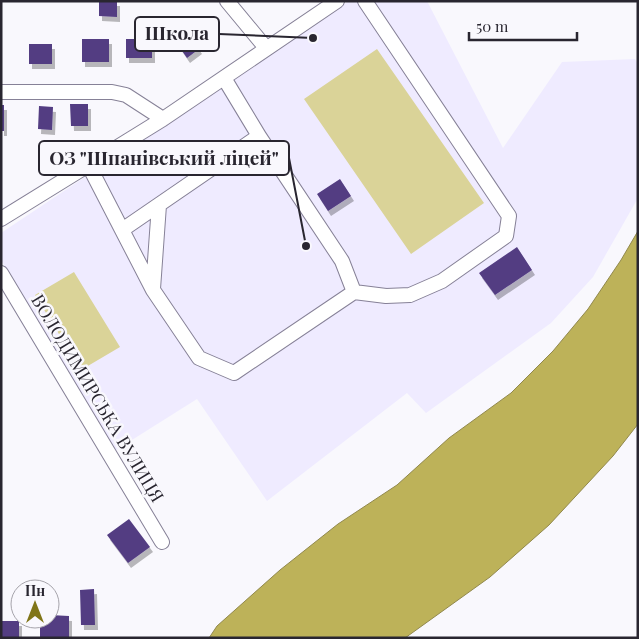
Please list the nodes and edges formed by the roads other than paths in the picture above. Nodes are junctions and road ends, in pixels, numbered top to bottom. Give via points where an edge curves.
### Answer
1 (226, 1) edge
2 (337, 1) edge
3 (365, 1) edge
4 (266, 48) junction
5 (224, 78) junction
6 (1, 92) edge
7 (163, 119) junction
8 (259, 136) junction
9 (89, 166) junction
10 (159, 205) junction
11 (1, 219) edge
12 (122, 230) junction
13 (1, 273) edge
14 (153, 290) junction
15 (354, 292) junction
16 (162, 542) dead end

1 - 4 street
2 - 4 street
3 - 15 street via 509,216 506,236 442,281 410,295
4 - 5 street
5 - 7 street
5 - 8 street
6 - 7 street via 112,92 126,95
7 - 9 street
8 - 10 street
8 - 15 street via 342,261
9 - 11 street
9 - 12 street
10 - 12 street
10 - 14 street
12 - 14 street
13 - 16 street, ВОЛОДИМИРСЬКА ВУЛИЦЯ
14 - 15 street via 199,358 234,373

